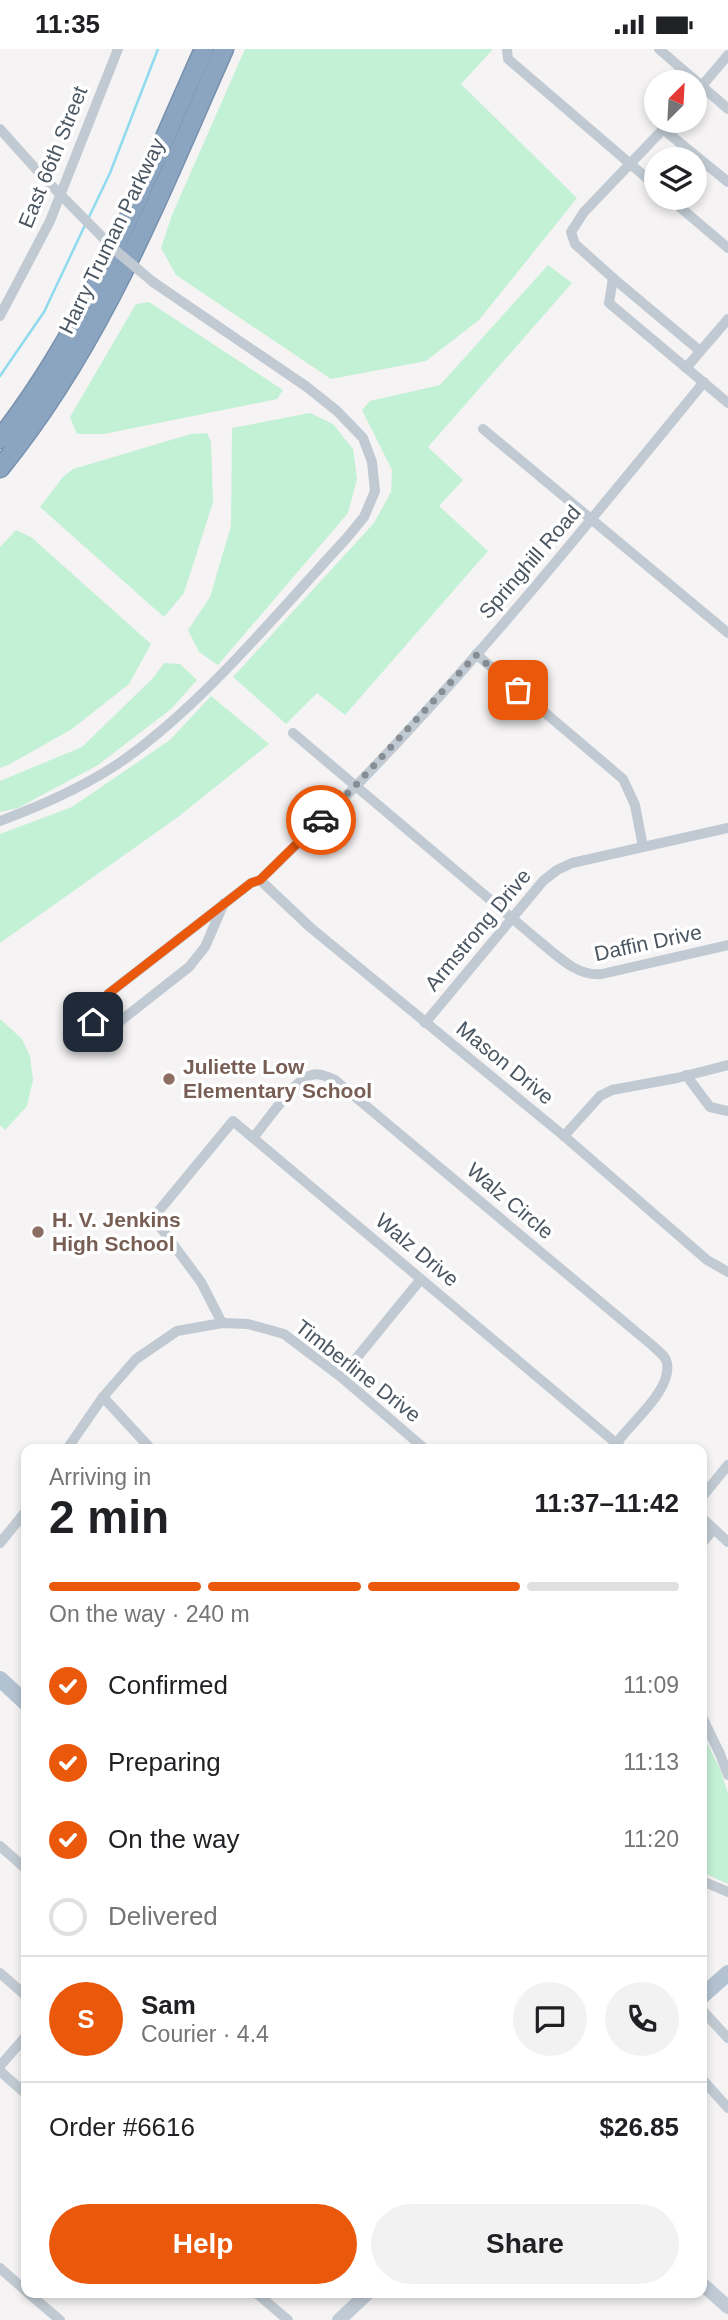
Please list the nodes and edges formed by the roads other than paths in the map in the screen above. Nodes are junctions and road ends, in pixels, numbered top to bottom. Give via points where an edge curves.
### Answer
1 (118, 49) edge
2 (204, 49) edge
3 (224, 49) edge
4 (659, 49) edge
5 (507, 54) edge
6 (728, 55) edge
7 (679, 70) edge
8 (707, 80) edge
9 (707, 96) edge
10 (728, 109) edge
11 (0, 129) edge
12 (660, 133) edge
13 (676, 133) edge
14 (631, 164) junction
15 (644, 175) edge
16 (728, 182) edge
17 (683, 210) edge
18 (728, 249) edge
19 (613, 278) junction
20 (0, 316) edge
21 (728, 319) edge
22 (700, 351) junction
23 (686, 367) junction
24 (704, 382) junction
25 (728, 403) edge
26 (483, 429) dead end
27 (0, 439) edge
28 (0, 468) edge
29 (591, 521) junction
30 (728, 633) edge
31 (476, 655) junction
32 (293, 733) dead end
33 (355, 786) junction
34 (0, 821) edge
35 (728, 828) edge
36 (643, 847) junction
37 (260, 880) junction
38 (224, 903) junction
39 (512, 918) junction
40 (728, 945) edge
41 (425, 1023) junction
42 (728, 1065) edge
43 (685, 1075) junction
44 (728, 1111) edge
45 (564, 1136) junction
46 (253, 1138) junction
47 (728, 1272) edge
48 (421, 1279) junction
49 (222, 1323) junction
50 (341, 1377) junction
51 (103, 1397) junction
52 (70, 1444) edge
53 (146, 1444) edge
54 (419, 1444) edge
55 (618, 1444) edge
56 (621, 1444) edge
57 (728, 1465) edge
58 (707, 1491) edge
59 (21, 1517) edge
60 (707, 1523) edge
61 (713, 1530) junction
62 (707, 1537) edge
63 (728, 1542) edge
64 (0, 1543) edge
65 (3, 1688) edge
66 (21, 1699) edge
67 (707, 1728) edge
68 (724, 1752) edge
69 (728, 1775) edge
70 (0, 1846) edge
71 (21, 1865) edge
72 (707, 1883) edge
73 (728, 1892) edge
74 (0, 1973) edge
75 (728, 1973) edge
76 (21, 1992) edge
77 (707, 1992) edge
78 (707, 2015) edge
79 (728, 2038) edge
80 (21, 2042) edge
81 (0, 2069) edge
82 (707, 2085) edge
83 (21, 2089) edge
84 (728, 2108) edge
85 (0, 2268) edge
86 (21, 2287) edge
87 (707, 2288) edge
88 (34, 2298) edge
89 (262, 2298) edge
90 (363, 2298) edge
91 (728, 2307) edge
92 (60, 2320) edge
93 (288, 2320) edge
94 (340, 2320) edge

1 - 20 street, East 66th Street via 50,221
2 - 27 highway, Harry Truman Parkway via 90,300
3 - 28 highway, Harry Truman Parkway via 106,309 50,402
4 - 7 street
5 - 14 street
6 - 8 street
9 - 10 street
11 - 34 street, bridge via 115,250 153,282 337,411 363,438 375,491 364,517 345,540 191,705 90,781
12 - 14 street
13 - 16 street
14 - 15 street
14 - 19 street via 571,232 575,244
17 - 18 street
19 - 22 street
19 - 23 street via 609,303
21 - 22 street
22 - 23 street
23 - 24 street
24 - 25 street
24 - 29 street, Springhill Road
26 - 29 street
29 - 30 street
29 - 31 street, Springhill Road
31 - 33 street, Springhill Road
31 - 36 street via 623,779 635,805
32 - 33 street, Daffin Drive
33 - 37 street, Springhill Road
33 - 39 street, Daffin Drive
35 - 36 street, Armstrong Drive
36 - 39 street, Armstrong Drive via 556,870
37 - 38 street, Springhill Road
37 - 41 street, Mason Drive
38 - 38 street, Springhill Road via 108,994 93,1022 120,1022 189,967 205,947
39 - 40 street, Daffin Drive via 590,976
39 - 41 street, Armstrong Drive
41 - 45 street, Mason Drive
42 - 43 street
43 - 44 street via 710,1107
43 - 45 street via 600,1096
45 - 47 street, Mason Drive via 707,1260
46 - 48 street, Walz Drive
46 - 49 street, Walz Drive via 233,1121 155,1220 201,1282
46 - 56 street, Walz Circle via 299,1082 323,1074 335,1080 663,1355 667,1363 662,1387
48 - 50 street
48 - 55 street, Walz Drive
49 - 50 street, Timberline Drive via 248,1324 284,1334
49 - 51 street, Timberline Drive via 177,1331 136,1359
50 - 54 street, Timberline Drive
51 - 52 street, Timberline Drive
51 - 53 street
57 - 58 street
59 - 64 street
60 - 61 street
61 - 62 street
61 - 63 street
65 - 66 main road
67 - 68 street
68 - 69 street
70 - 71 street
72 - 73 street
74 - 76 street
75 - 77 main road
78 - 79 street
80 - 81 street
81 - 83 street
82 - 84 street
85 - 86 street
87 - 91 main road
88 - 92 street
89 - 93 street
90 - 94 main road

